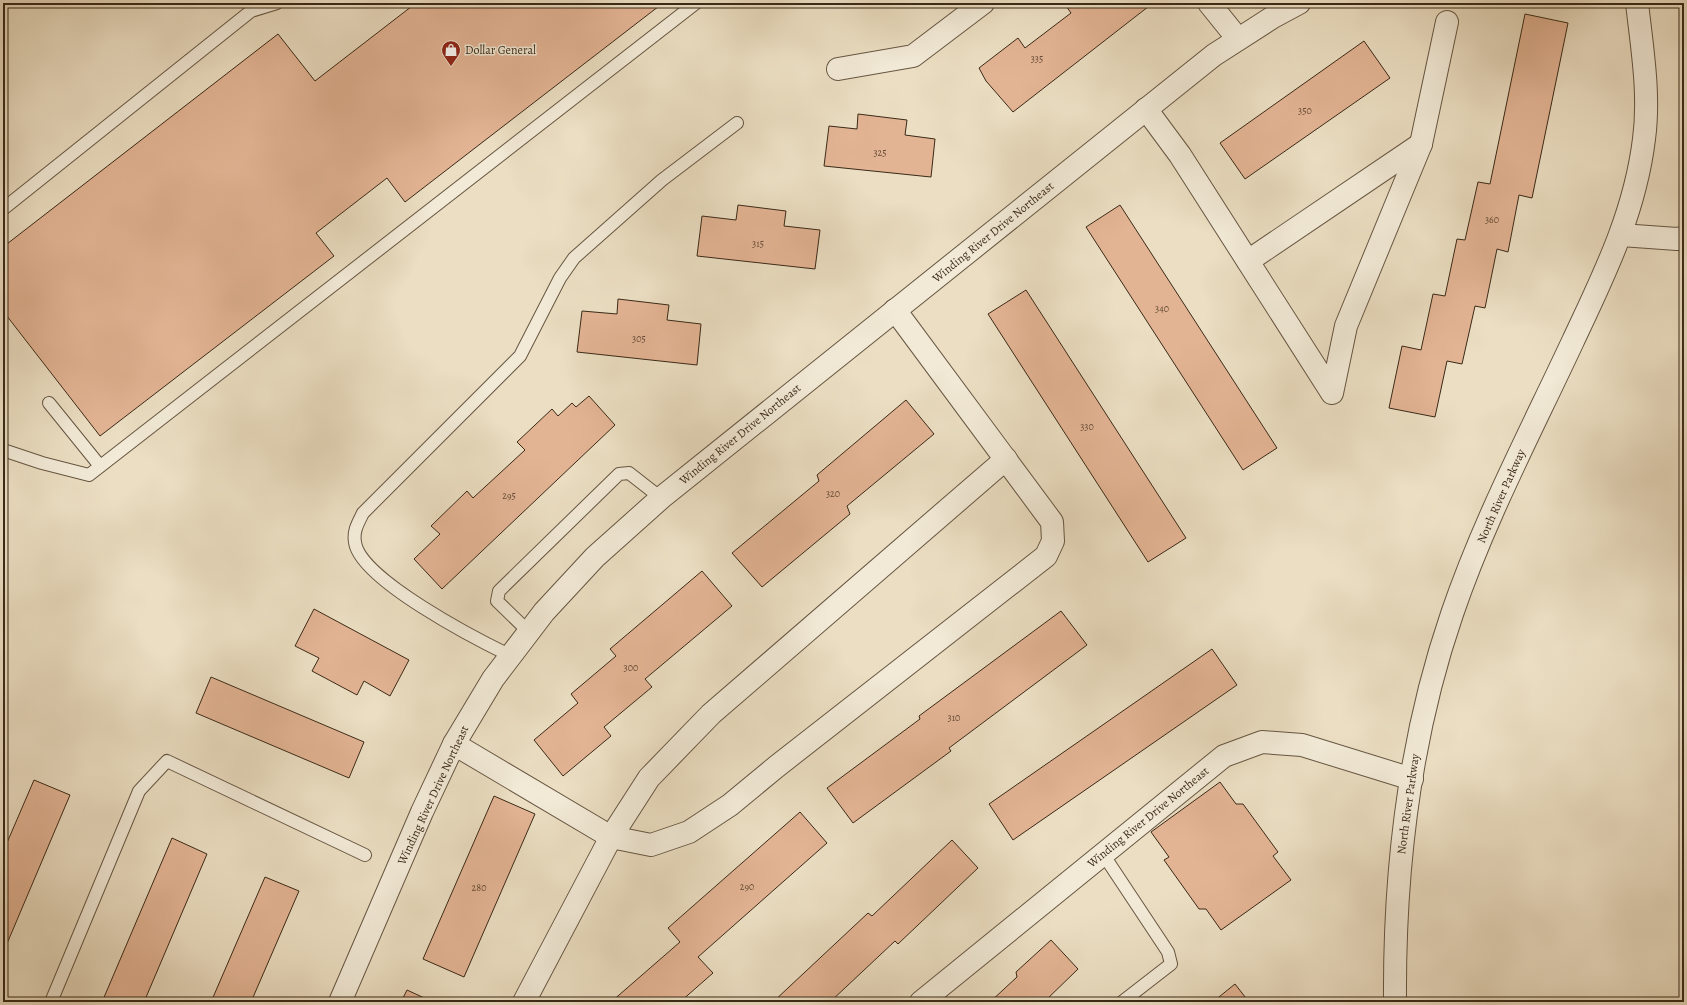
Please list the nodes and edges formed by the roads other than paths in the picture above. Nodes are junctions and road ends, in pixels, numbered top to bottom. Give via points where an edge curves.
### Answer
1 (277, 3) edge
2 (696, 3) edge
3 (983, 3) edge
4 (1209, 3) edge
5 (1300, 3) edge
6 (1637, 3) edge
7 (1447, 22) dead end
8 (1238, 40) junction
9 (838, 69) dead end
10 (1146, 109) junction
11 (737, 123) dead end
12 (1421, 144) junction
13 (3, 209) edge
14 (1620, 235) junction
15 (1684, 238) edge
16 (1248, 261) junction
17 (895, 310) junction
18 (49, 404) dead end
19 (3, 450) edge
20 (1006, 459) junction
21 (100, 466) junction
22 (660, 498) junction
23 (529, 632) junction
24 (511, 656) junction
25 (454, 744) junction
26 (1412, 779) junction
27 (611, 837) junction
28 (1104, 854) junction
29 (365, 855) dead end
30 (51, 1002) edge
31 (340, 1002) edge
32 (524, 1002) edge
33 (921, 1002) edge
34 (1122, 1002) edge
35 (1395, 1002) edge

1 - 13 lane via 251,10
2 - 21 lane
3 - 9 street via 913,56
4 - 8 street
5 - 8 street, Winding River Drive Northeast
6 - 14 street, North River Parkway via 1646,84 1644,137 1636,190
7 - 12 street
8 - 10 street, Winding River Drive Northeast via 1214,55
10 - 16 street via 1180,154
10 - 17 street, Winding River Drive Northeast
11 - 24 lane via 662,180 574,258 560,278 520,356 363,513 355,528 355,543 363,558 378,576 457,629
12 - 16 street
12 - 16 street via 1346,326 1332,394
14 - 15 street
14 - 26 street, North River Parkway via 1614,254 1488,522 1452,615 1421,724
17 - 20 street
17 - 22 street, Winding River Drive Northeast
18 - 21 lane
19 - 21 lane via 89,475
20 - 27 street via 711,714 649,778
20 - 27 street via 1052,522 1053,541 1046,556 730,804 689,832 651,845
22 - 23 street, Winding River Drive Northeast via 595,557
22 - 23 lane via 629,473 619,474 499,591 497,601
23 - 24 street, Winding River Drive Northeast
24 - 25 street, Winding River Drive Northeast via 493,679
25 - 27 street
25 - 31 street, Winding River Drive Northeast
26 - 28 street, Winding River Drive Northeast via 1302,745 1262,742 1224,756
26 - 35 street, North River Parkway via 1402,836 1394,959
27 - 32 street
28 - 33 street, Winding River Drive Northeast
28 - 34 lane via 1168,952 1171,964
29 - 30 lane via 167,762 139,791

